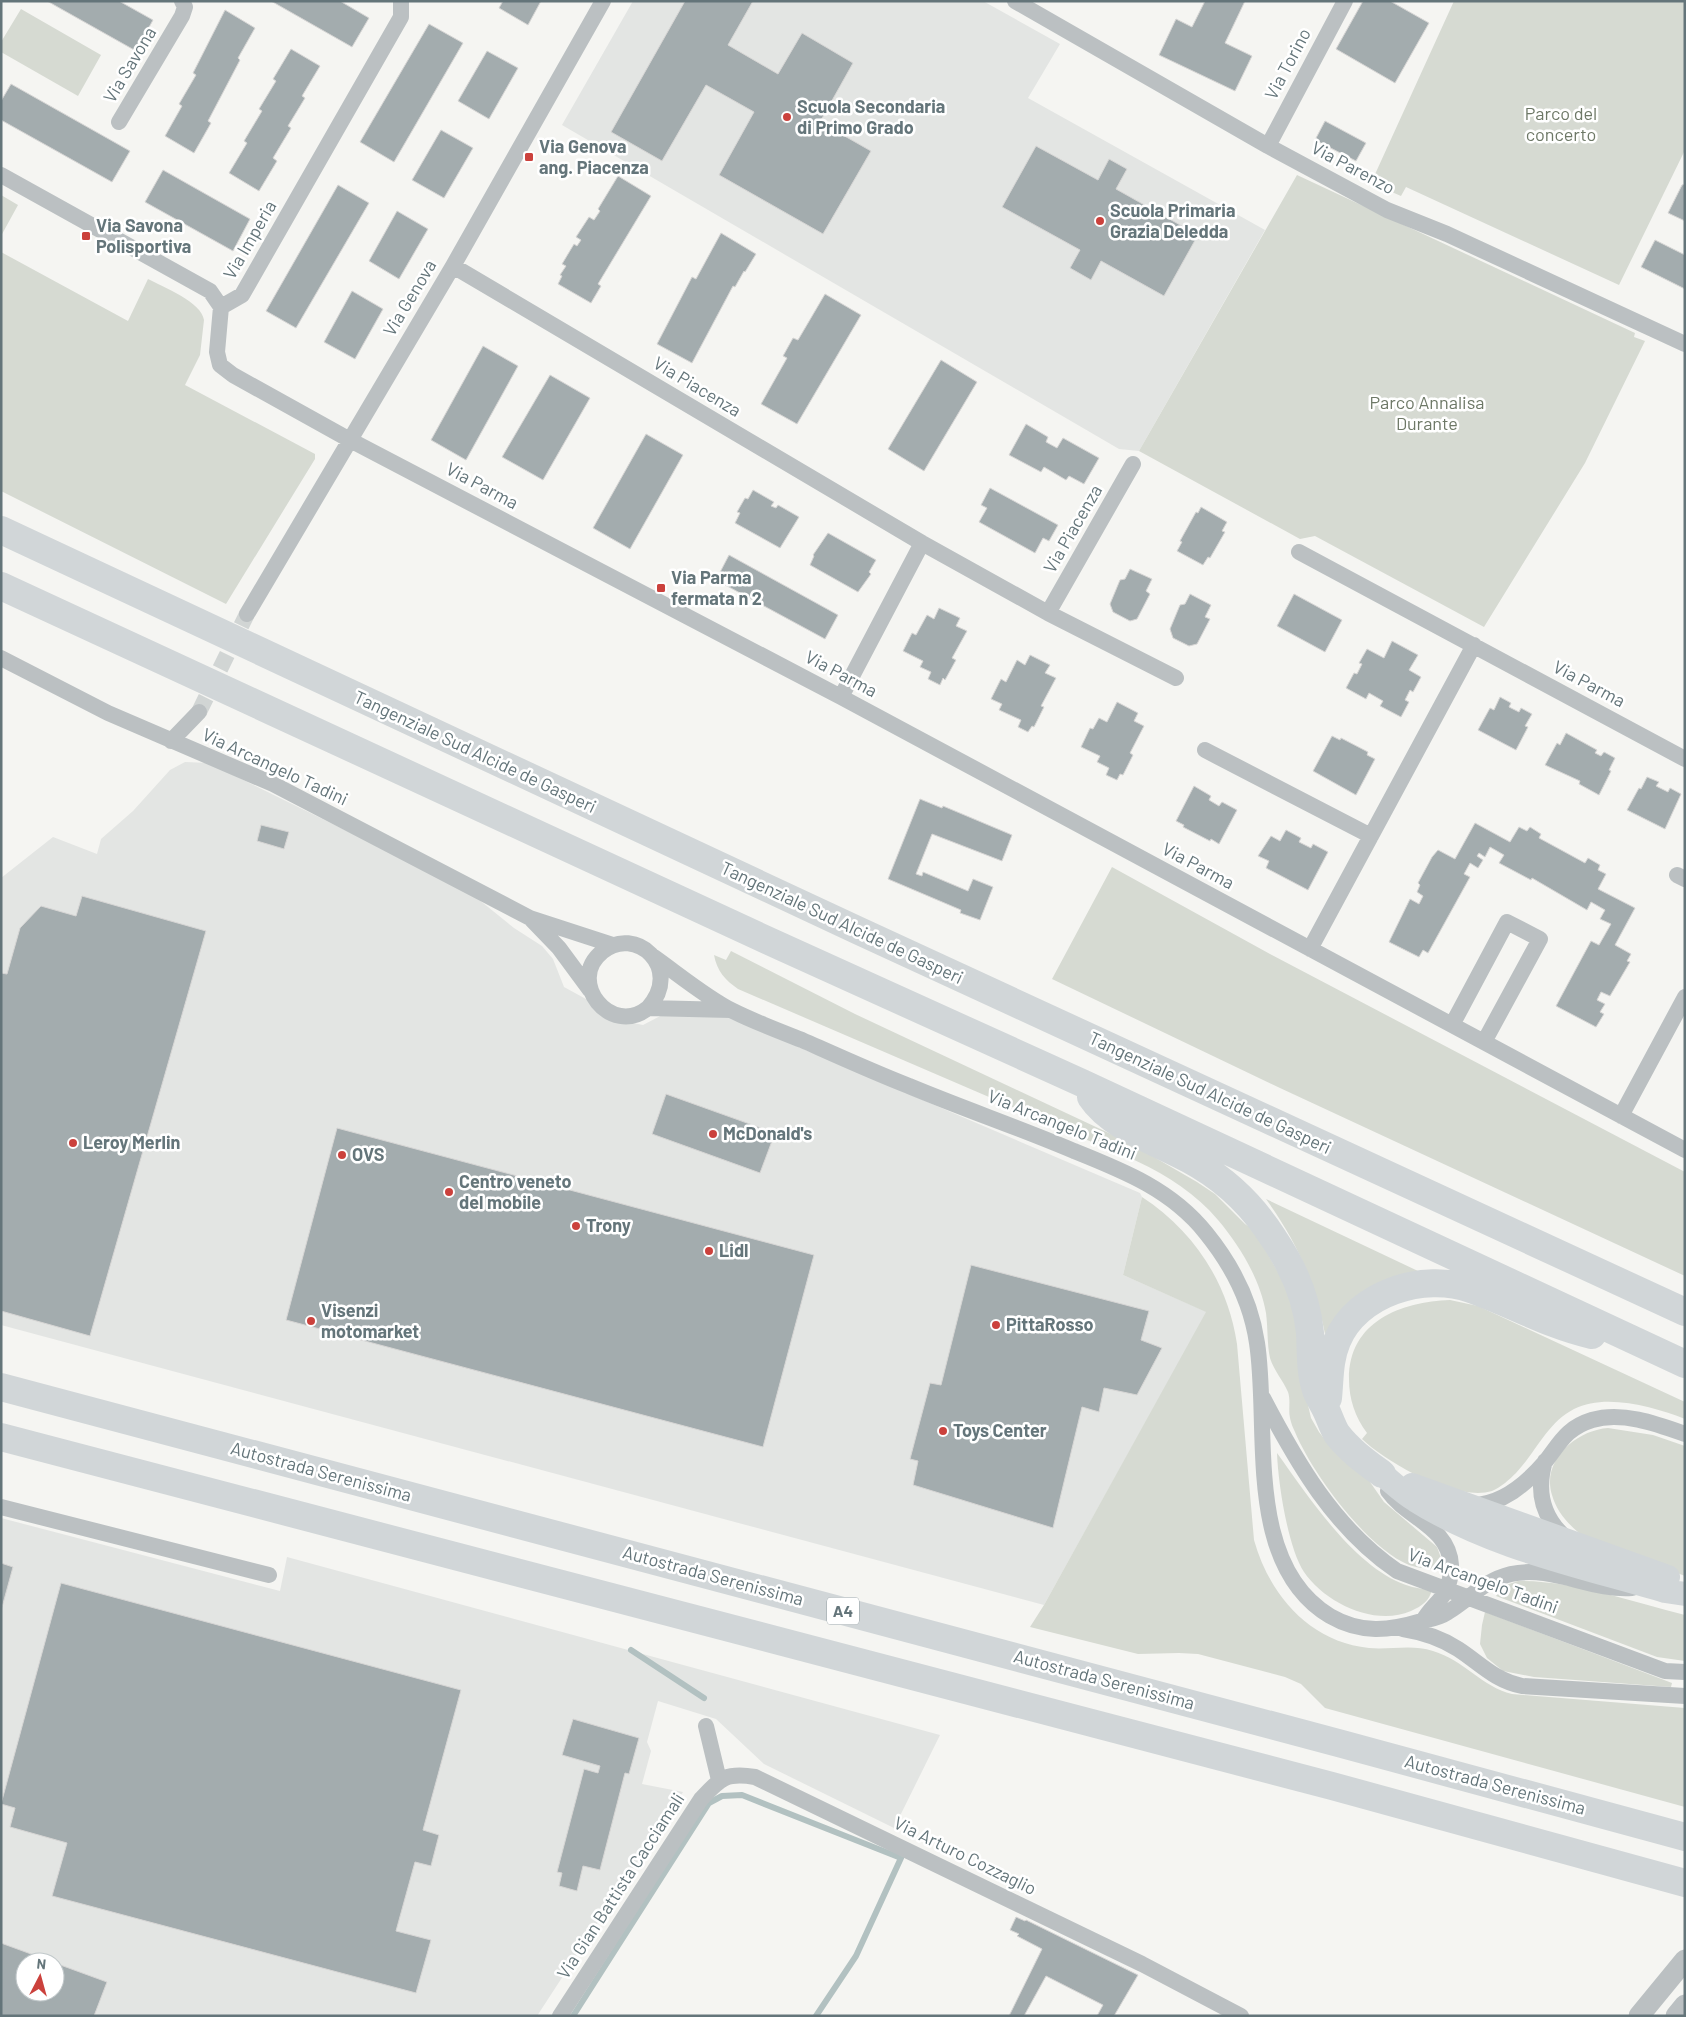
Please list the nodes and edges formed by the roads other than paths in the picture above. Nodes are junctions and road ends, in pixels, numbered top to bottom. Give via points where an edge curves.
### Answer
1 (182, 1) edge
2 (402, 1) edge
3 (604, 1) edge
4 (1015, 1) edge
5 (1345, 1) edge
6 (119, 122) dead end
7 (1268, 146) junction
8 (1, 175) edge
9 (453, 266) junction
10 (221, 307) junction
11 (1685, 344) edge
12 (350, 440) junction
13 (1133, 464) dead end
14 (1, 530) edge
15 (922, 543) junction
16 (1299, 552) dead end
17 (1, 586) edge
18 (1048, 613) junction
19 (247, 614) tunnel mouth
20 (1474, 646) junction
21 (1, 658) edge
22 (1176, 678) dead end
23 (841, 697) junction
24 (199, 712) tunnel mouth
25 (171, 741) junction
26 (1205, 750) dead end
27 (1685, 758) edge
28 (1371, 836) junction
29 (530, 918) junction
30 (614, 945) junction
31 (1310, 949) junction
32 (654, 957) junction
33 (590, 990) junction
34 (1685, 997) edge
35 (648, 1008) junction
36 (730, 1010) junction
37 (1452, 1025) junction
38 (1484, 1042) junction
39 (1082, 1083) junction
40 (1621, 1116) junction
41 (1685, 1150) edge
42 (1685, 1312) edge
43 (1645, 1346) junction
44 (1685, 1364) edge
45 (1, 1387) edge
46 (1260, 1393) junction
47 (1326, 1409) junction
48 (1685, 1434) edge
49 (1, 1437) edge
50 (1545, 1461) junction
51 (1382, 1474) junction
52 (1467, 1504) junction
53 (1, 1507) edge
54 (1568, 1540) junction
55 (268, 1575) dead end
56 (1685, 1586) edge
57 (1650, 1587) junction
58 (1685, 1594) edge
59 (1423, 1621) junction
60 (1400, 1628) junction
61 (1685, 1672) edge
62 (1685, 1696) edge
63 (706, 1726) dead end
64 (719, 1780) junction
65 (1685, 1837) edge
66 (1685, 1883) edge
67 (1685, 1960) edge
68 (1685, 2005) edge
69 (560, 2016) edge
70 (1241, 2016) edge
71 (1638, 2016) edge
72 (1676, 2016) edge

1 - 6 street, Via Savona via 185,7 182,16
2 - 10 street, Via Imperia via 401,17 242,295
3 - 9 street, Via Genova
4 - 7 street, Via Parenzo
5 - 7 street, Via Torino
7 - 11 street, Via Parenzo via 1388,210
8 - 10 street via 210,291
9 - 12 street, Via Genova
9 - 15 street, Via Piacenza
10 - 12 street via 217,352 220,365
12 - 19 street, Via Genova
12 - 23 street, Via Parma
13 - 18 street, Via Piacenza
14 - 42 highway, Tangenziale Sud Alcide de Gasperi
15 - 18 street, Via Piacenza
15 - 23 street
16 - 20 street, Via Parma
17 - 39 highway
18 - 22 street, Via Piacenza
20 - 27 street, Via Parma
20 - 28 street
21 - 25 street, Via Arcangelo Tadini
23 - 31 street, Via Parma
24 - 25 street
25 - 29 street, Via Arcangelo Tadini via 273,784
26 - 28 street
28 - 31 street
29 - 30 street, Via Arcangelo Tadini
29 - 33 street, Via Arcangelo Tadini via 559,948
30 - 32 street, Via Arcangelo Tadini via 629,943
30 - 33 street via 594,960 589,976
31 - 37 street, Via Parma
32 - 35 street via 660,968 662,984 657,999
32 - 36 street, Via Arcangelo Tadini
33 - 35 street, Via Arcangelo Tadini via 608,1012 632,1016
34 - 40 street
35 - 36 street, Via Arcangelo Tadini
36 - 46 street, Via Arcangelo Tadini via 910,1087 1134,1175 1164,1194 1204,1229 1234,1273 1255,1332
37 - 38 street, Via Parma
37 - 38 street via 1507,922 1540,939
38 - 40 street, Via Parma
39 - 43 highway
39 - 47 highway via 1097,1106 1109,1115 1220,1180 1268,1230 1292,1269 1300,1289 1310,1332 1315,1388
40 - 41 street, Via Parma
43 - 44 highway
43 - 47 highway via 1554,1325 1470,1289 1443,1284 1416,1285 1376,1299 1345,1326 1332,1352
45 - 65 highway, Autostrada Serenissima / A4
46 - 60 street, Via Arcangelo Tadini via 1269,1508 1278,1550 1290,1574 1311,1602 1331,1616 1365,1628
46 - 61 street, Via Arcangelo Tadini via 1306,1474 1335,1514 1362,1544 1397,1571 1665,1671
47 - 51 highway via 1344,1443
48 - 50 street via 1642,1420 1609,1417 1592,1420 1577,1426 1564,1437
49 - 66 highway via 1322,1783
50 - 52 street via 1504,1498 1480,1505
50 - 54 street via 1541,1498 1550,1522
51 - 52 main road
51 - 57 main road via 1414,1500 1480,1533 1542,1556
51 - 59 street via 1394,1500 1436,1532 1451,1560 1446,1591
52 - 54 main road
53 - 55 street
54 - 56 main road via 1669,1577
57 - 58 main road
57 - 59 street, Via Arcangelo Tadini via 1606,1588 1553,1575 1523,1572 1481,1586 1441,1616
59 - 60 street, Via Arcangelo Tadini
60 - 62 street, Via Arcangelo Tadini via 1443,1641 1487,1672 1510,1683
63 - 64 street
64 - 69 street, Via Gian Battista Cacciamali via 700,1799
64 - 70 street, Via Arturo Cozzaglio via 736,1774 755,1776 1142,1964
67 - 71 street
68 - 72 street

